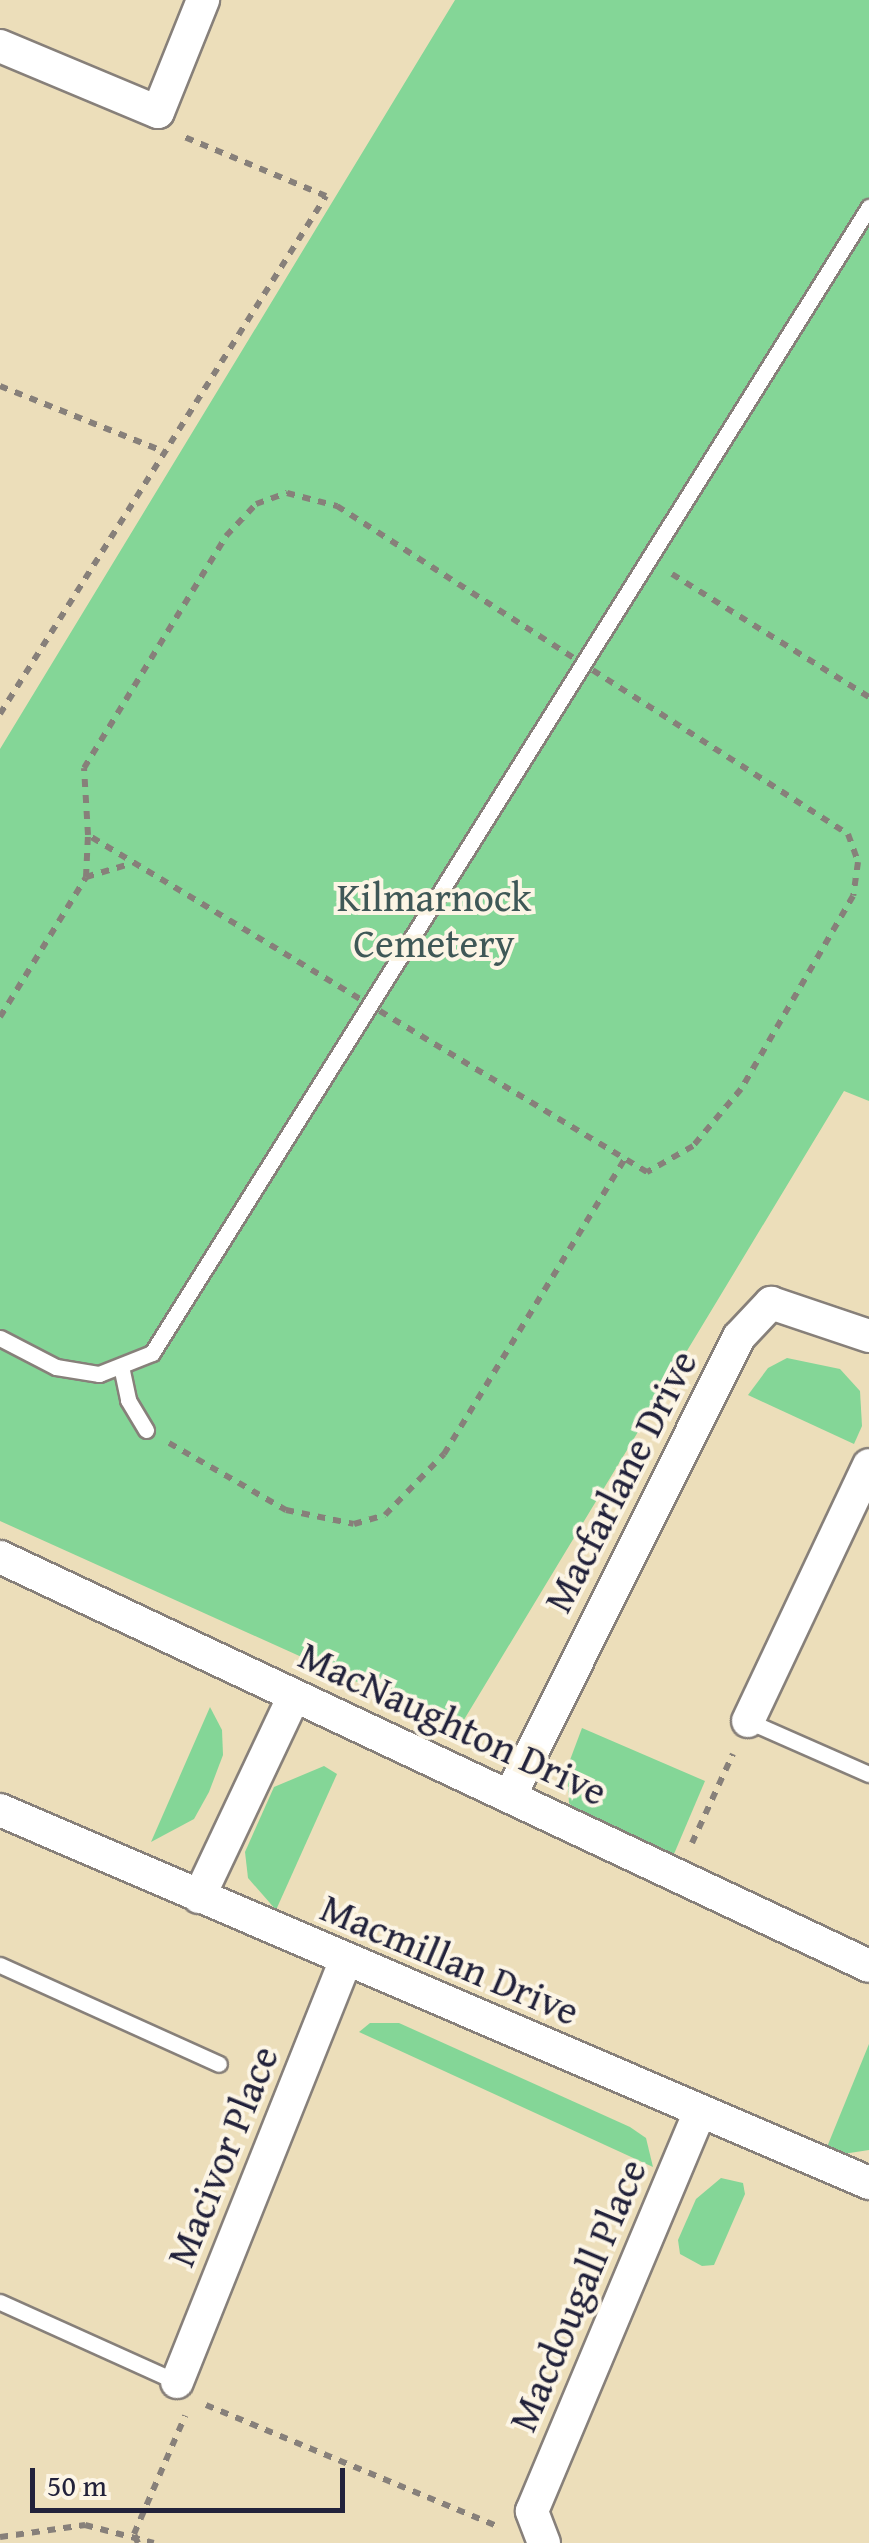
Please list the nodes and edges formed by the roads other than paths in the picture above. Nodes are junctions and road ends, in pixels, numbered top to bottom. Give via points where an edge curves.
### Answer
1 (203, 0) edge
2 (0, 46) edge
3 (869, 207) edge
4 (869, 1336) edge
5 (0, 1338) edge
6 (122, 1366) junction
7 (146, 1430) road end
8 (869, 1465) edge
9 (0, 1557) edge
10 (294, 1696) junction
11 (748, 1722) joint
12 (869, 1774) edge
13 (510, 1796) junction
14 (2, 1817) edge
15 (199, 1897) junction
16 (345, 1961) junction
17 (0, 1965) edge
18 (869, 1966) edge
19 (219, 2064) dead end
20 (700, 2111) junction
21 (869, 2182) edge
22 (0, 2302) edge
23 (178, 2382) joint
24 (538, 2531) edge

1 - 2 street via 158,112
3 - 6 lane via 200,1284 152,1353
4 - 13 street, Macfarlane Drive via 771,1304 739,1337
5 - 6 lane via 56,1367 99,1374
6 - 7 lane via 128,1400
8 - 11 street
9 - 10 street, MacNaughton Drive
10 - 13 street, MacNaughton Drive
10 - 15 street
11 - 12 lane
13 - 18 street, MacNaughton Drive
14 - 15 street, Macmillan Drive
15 - 16 street, Macmillan Drive
16 - 20 street, Macmillan Drive
16 - 23 street, Macivor Place
17 - 19 lane
20 - 21 street, Macmillan Drive
20 - 24 street, Macdougall Place
22 - 23 lane

